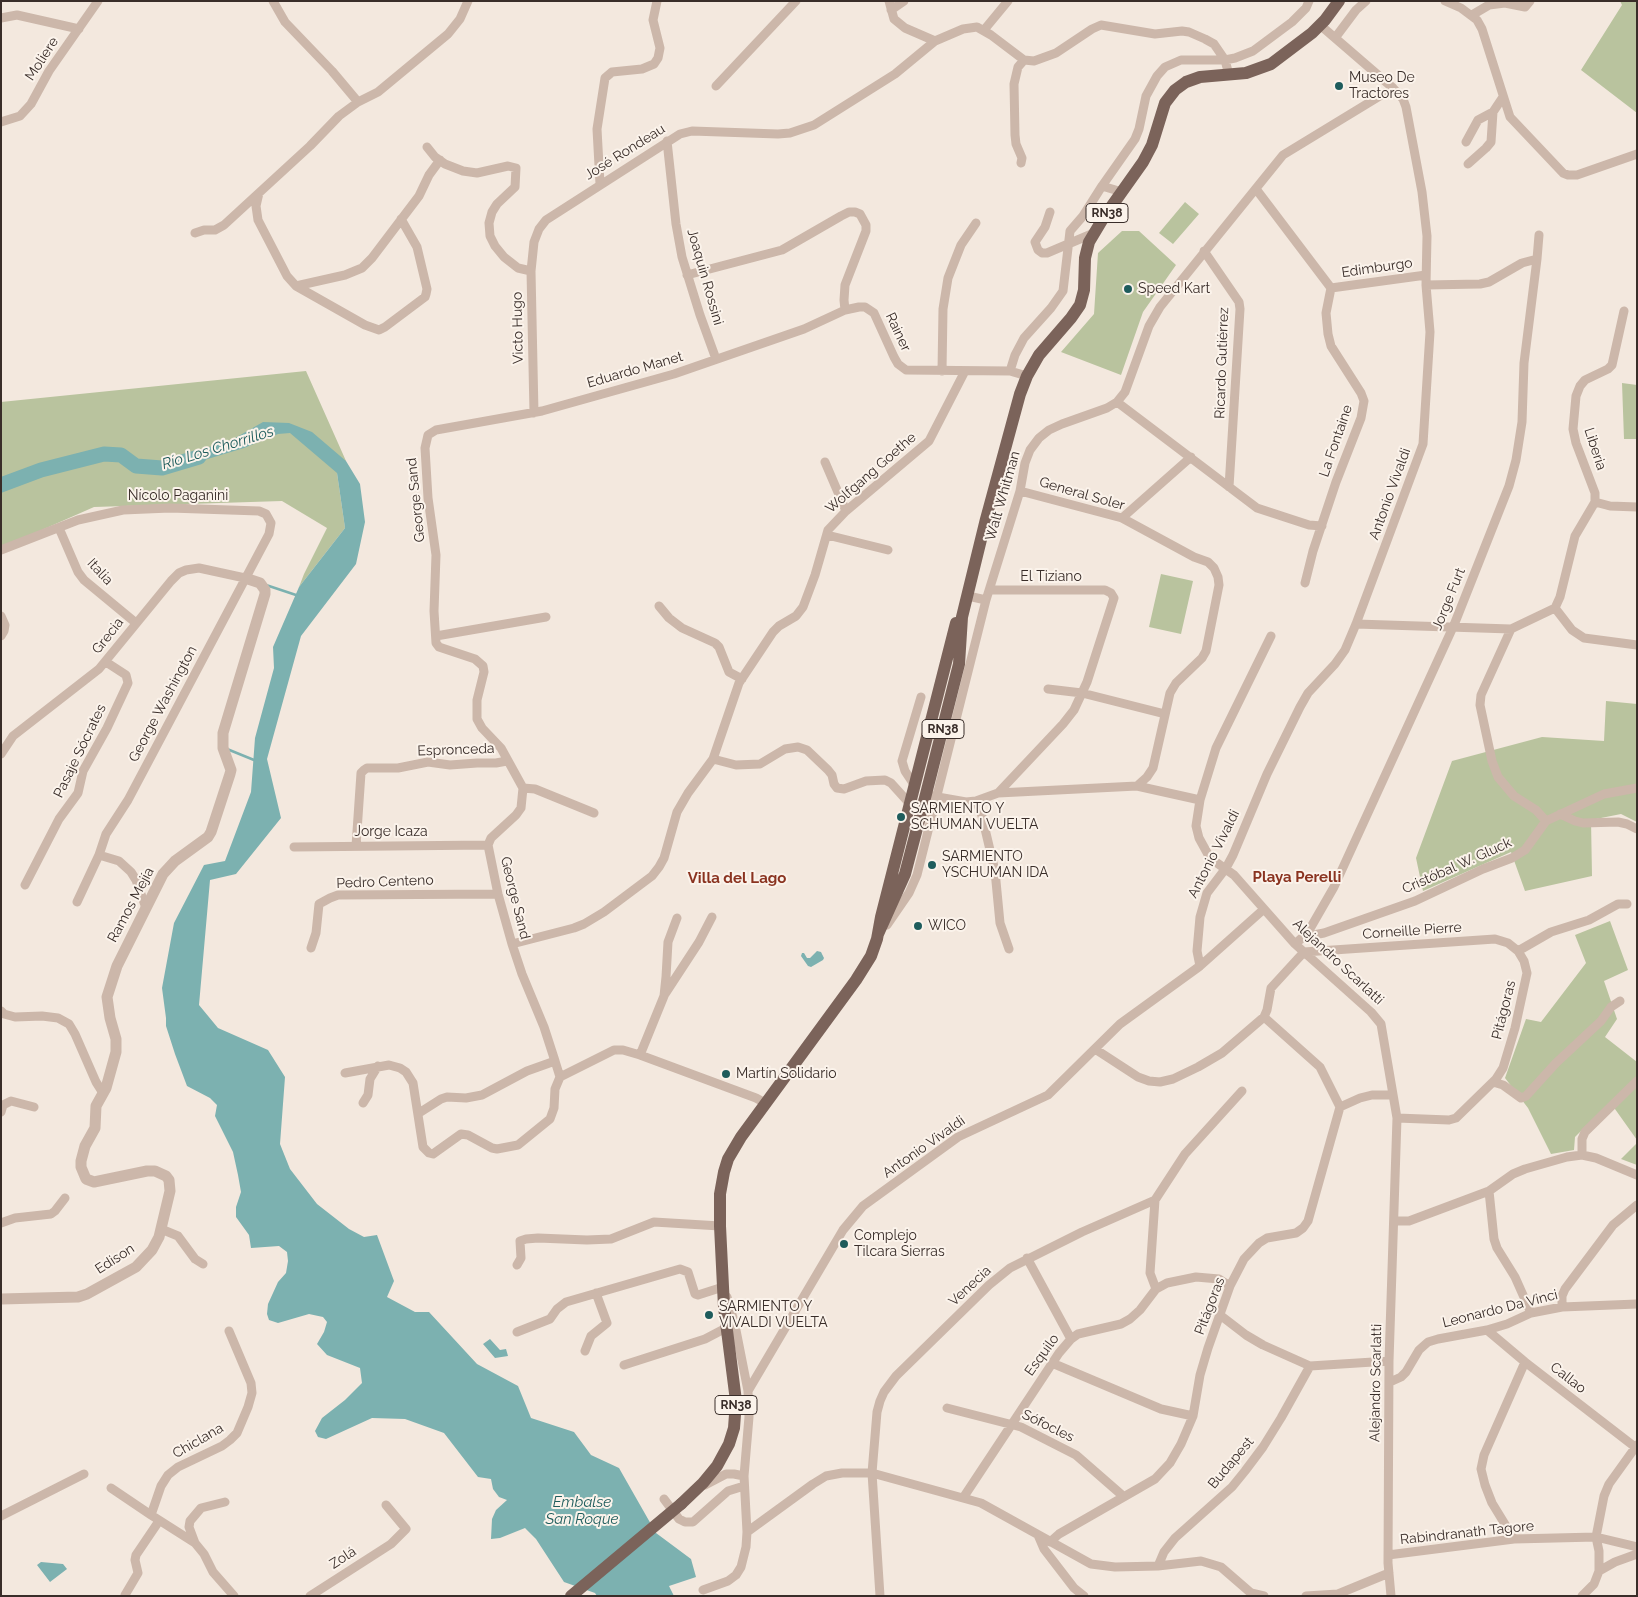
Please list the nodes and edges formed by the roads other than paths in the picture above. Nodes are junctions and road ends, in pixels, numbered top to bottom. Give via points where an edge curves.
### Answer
1 (98, 1) edge
2 (272, 1) edge
3 (468, 1) edge
4 (796, 1) edge
5 (904, 1) edge
6 (1008, 1) edge
7 (1309, 1) edge
8 (1339, 1) edge
9 (1366, 1) edge
10 (1445, 1) edge
11 (1530, 1) edge
12 (656, 4) edge
13 (890, 6) edge
14 (1472, 15) junction
15 (1, 18) edge
16 (1320, 25) junction
17 (79, 29) junction
18 (984, 30) junction
19 (1335, 38) junction
20 (935, 41) junction
21 (1024, 60) junction
22 (1225, 60) junction
23 (1229, 75) junction
24 (716, 86) dead end
25 (1393, 88) junction
26 (1503, 97) junction
27 (358, 102) junction
28 (1493, 112) junction
29 (1, 122) edge
30 (667, 141) junction
31 (1466, 142) dead end
32 (427, 147) dead end
33 (1637, 154) edge
34 (440, 160) junction
35 (1021, 163) dead end
36 (1468, 164) dead end
37 (600, 184) junction
38 (1102, 186) junction
39 (1256, 189) junction
40 (1122, 192) junction
41 (259, 193) junction
42 (1050, 212) dead end
43 (402, 219) junction
44 (976, 223) dead end
45 (195, 233) dead end
46 (1094, 233) junction
47 (1539, 235) dead end
48 (534, 242) joint
49 (1068, 243) junction
50 (1204, 251) junction
51 (1537, 259) junction
52 (531, 271) junction
53 (687, 275) junction
54 (1426, 275) junction
55 (296, 286) junction
56 (1426, 286) junction
57 (1332, 288) junction
58 (846, 310) junction
59 (1624, 311) dead end
60 (716, 359) junction
61 (942, 370) junction
62 (965, 371) junction
63 (1010, 371) junction
64 (1027, 376) junction
65 (1117, 402) junction
66 (534, 413) junction
67 (428, 435) joint
68 (1191, 456) junction
69 (825, 462) dead end
70 (1229, 487) junction
71 (1020, 491) junction
72 (1595, 502) junction
73 (1637, 507) edge
74 (846, 511) junction
75 (270, 518) joint
76 (1122, 518) junction
77 (986, 519) junction
78 (1322, 526) junction
79 (59, 528) junction
80 (827, 535) junction
81 (1, 550) edge
82 (888, 550) dead end
83 (246, 578) junction
84 (1305, 583) dead end
85 (990, 590) junction
86 (968, 596) junction
87 (986, 600) junction
88 (659, 606) dead end
89 (1555, 608) junction
90 (1, 616) edge
91 (546, 617) dead end
92 (136, 623) junction
93 (1356, 624) junction
94 (1453, 628) junction
95 (1511, 629) junction
96 (1, 636) edge
97 (436, 636) junction
98 (1271, 636) dead end
99 (1637, 645) edge
100 (106, 662) junction
101 (742, 679) junction
102 (939, 687) junction
103 (1048, 689) dead end
104 (1082, 693) junction
105 (920, 697) dead end
106 (1165, 714) junction
107 (1, 754) edge
108 (713, 759) junction
109 (507, 761) junction
110 (915, 786) junction
111 (1137, 786) junction
112 (523, 788) junction
113 (1637, 788) edge
114 (998, 792) junction
115 (932, 796) junction
116 (1200, 800) junction
117 (976, 801) junction
118 (910, 804) junction
119 (594, 813) dead end
120 (1560, 814) junction
121 (1546, 822) junction
122 (1637, 829) edge
123 (488, 845) junction
124 (356, 846) junction
125 (294, 847) dead end
126 (99, 855) junction
127 (1226, 868) junction
128 (25, 885) dead end
129 (498, 894) junction
130 (76, 902) dead end
131 (1627, 904) dead end
132 (146, 908) junction
133 (1264, 909) junction
134 (712, 917) dead end
135 (677, 918) dead end
136 (878, 936) junction
137 (1303, 937) junction
138 (512, 944) junction
139 (1295, 944) junction
140 (311, 948) dead end
141 (1009, 949) dead end
142 (1304, 952) junction
143 (1518, 952) junction
144 (1200, 966) junction
145 (664, 996) junction
146 (1620, 1001) dead end
147 (1, 1011) edge
148 (1264, 1017) junction
149 (1095, 1049) junction
150 (640, 1055) junction
151 (555, 1061) junction
152 (378, 1066) junction
153 (345, 1073) dead end
154 (560, 1077) junction
155 (1637, 1081) edge
156 (1493, 1082) junction
157 (1242, 1091) dead end
158 (104, 1093) junction
159 (1393, 1095) junction
160 (363, 1103) dead end
161 (765, 1103) junction
162 (34, 1107) dead end
163 (1340, 1108) junction
164 (1, 1112) edge
165 (419, 1113) junction
166 (1396, 1118) junction
167 (1582, 1155) junction
168 (1637, 1175) edge
169 (94, 1182) joint
170 (1489, 1191) junction
171 (64, 1198) dead end
172 (1155, 1200) junction
173 (1637, 1205) edge
174 (1394, 1221) junction
175 (1, 1223) edge
176 (720, 1226) junction
177 (162, 1229) junction
178 (1027, 1258) junction
179 (203, 1264) dead end
180 (518, 1265) dead end
181 (723, 1284) junction
182 (1230, 1286) junction
183 (1156, 1289) junction
184 (596, 1293) junction
185 (1, 1299) edge
186 (1637, 1304) edge
187 (1562, 1307) junction
188 (1531, 1313) junction
189 (1220, 1315) junction
190 (726, 1328) junction
191 (1487, 1330) junction
192 (228, 1331) dead end
193 (517, 1332) dead end
194 (1071, 1339) junction
195 (585, 1351) dead end
196 (1389, 1361) junction
197 (1525, 1362) junction
198 (1052, 1363) junction
199 (624, 1365) dead end
200 (1310, 1366) junction
201 (1390, 1382) junction
202 (748, 1391) junction
203 (948, 1408) dead end
204 (1193, 1416) junction
205 (1012, 1424) junction
206 (1636, 1446) edge
207 (872, 1473) junction
208 (84, 1474) dead end
209 (744, 1481) junction
210 (111, 1488) dead end
211 (696, 1490) junction
212 (1123, 1496) junction
213 (963, 1498) junction
214 (664, 1499) dead end
215 (225, 1502) dead end
216 (386, 1505) dead end
217 (1, 1516) edge
218 (150, 1516) junction
219 (159, 1521) junction
220 (748, 1532) junction
221 (1037, 1535) junction
222 (1596, 1537) junction
223 (1514, 1539) junction
224 (1050, 1542) junction
225 (195, 1543) junction
226 (1637, 1547) edge
227 (1637, 1554) edge
228 (1388, 1555) junction
229 (1158, 1566) junction
230 (1599, 1571) junction
231 (1390, 1573) junction
232 (703, 1590) dead end
233 (125, 1595) edge
234 (234, 1596) edge
235 (310, 1596) edge
236 (571, 1596) edge
237 (880, 1596) edge
238 (1084, 1596) edge
239 (1264, 1596) edge
240 (1306, 1596) edge
241 (1391, 1596) edge
242 (1582, 1596) edge

1 - 17 street, Moliere
2 - 27 street via 285,22
3 - 27 street via 448,34 378,92
4 - 24 street
5 - 13 street
6 - 18 street
7 - 22 street via 1298,17 1276,35 1253,50
8 - 16 main road, RN38
9 - 19 street
10 - 14 street
11 - 14 street via 1525,6 1489,5
12 - 37 street via 653,20 660,53 654,64 642,69 612,72 605,78 597,129
13 - 20 street via 899,24
14 - 26 street via 1482,29
15 - 17 street via 17,14
16 - 19 street, Antonio Vivaldi
16 - 23 main road, RN38 via 1271,64
17 - 29 street, Moliere via 49,71 31,104 20,116
18 - 20 street, José Rondeau via 969,27
18 - 21 street
19 - 25 street, Antonio Vivaldi
20 - 30 street, José Rondeau via 895,74 805,128 778,134 692,131
21 - 22 street via 1044,59 1101,25 1155,34 1189,32 1214,44
21 - 35 street via 1018,67 1014,84 1015,135
22 - 23 street
22 - 38 street via 1181,60 1165,67 1146,96 1135,138
23 - 40 main road, RN38 via 1194,79 1170,95 1152,145
25 - 39 street via 1283,155
25 - 54 street, Antonio Vivaldi via 1406,107 1422,192
26 - 28 street
26 - 33 street via 1510,117 1568,175 1590,171
27 - 41 street via 339,116
28 - 31 street via 1478,120
28 - 36 street via 1491,142
30 - 37 street, José Rondeau
30 - 53 street, Joaquin Rossini via 676,224
32 - 34 street
34 - 43 street
34 - 52 street via 463,171 477,173 508,166 516,168 516,187 492,212 490,230 495,246 504,257 518,268
37 - 48 street, José Rondeau via 546,220
38 - 40 street
38 - 49 street via 1070,231
39 - 50 street
39 - 57 street
40 - 46 main road, RN38
41 - 45 street via 220,228
41 - 55 street via 256,206 258,220 287,276
42 - 49 street via 1035,246 1042,253 1047,253
43 - 55 street via 362,268
43 - 55 street via 418,247 427,289 425,297 385,327 379,330 366,325
44 - 61 street via 961,245 948,278 943,309
46 - 49 street
46 - 64 main road, RN38 via 1086,250 1080,305 1039,355
47 - 51 street, Jorge Furt
48 - 52 street, Victo Hugo
49 - 63 street via 1063,291 1024,338
50 - 65 street via 1154,315 1124,392
50 - 70 street, Ricardo Gutiérrez via 1239,302 1240,309
51 - 56 street, Edimburgo via 1480,284
51 - 94 street, Jorge Furt via 1516,460
52 - 66 street, Victo Hugo
53 - 58 street via 782,250 849,212 860,214 866,231 845,285
53 - 60 street, Joaquin Rossini
54 - 56 street, Antonio Vivaldi
54 - 57 street, Edimburgo
56 - 93 street, Antonio Vivaldi via 1430,340 1423,444
57 - 78 street, La Fontaine via 1326,313 1331,346 1364,401 1361,418
58 - 60 street, Eduardo Manet via 804,329
58 - 61 street, Rainer via 865,307 874,313 894,357 906,370
59 - 72 street, Liberia via 1612,365 1585,380 1576,396 1573,429 1595,493
60 - 66 street, Eduardo Manet
61 - 62 street, Rainer
62 - 63 street, Rainer
62 - 74 street, Wolfgang Goethe via 930,441
63 - 64 street, Rainer
64 - 77 main road, RN38
65 - 68 street
65 - 71 street, Walt Whitman via 1062,424 1038,438 1025,463
66 - 67 street, Eduardo Manet via 436,430
67 - 97 street, George Sand via 425,448 436,555
68 - 70 street
68 - 76 street
69 - 74 street
70 - 78 street via 1257,508 1309,525
71 - 76 street, General Soler
71 - 85 street, Walt Whitman
72 - 73 street
72 - 89 street via 1575,536
74 - 80 street, Wolfgang Goethe via 832,524
75 - 79 street, Nícolo Paganini via 259,511 170,508 109,512
75 - 83 street, George Washington via 269,534
76 - 106 street, General Soler via 1208,562 1218,577 1206,651 1176,683
77 - 86 main road, RN38
77 - 102 main road, RN38
78 - 84 street, La Fontaine
79 - 81 street, Nícolo Paganini
79 - 92 street, Italia via 84,580
80 - 82 street
80 - 101 street, Wolfgang Goethe via 803,607 773,632
83 - 92 street, Grecia via 199,568 186,570 171,581
83 - 126 street, George Washington via 128,800 106,834
83 - 132 street, Ramos Mejía via 260,583 265,594 223,733 223,748 230,774 208,837 163,874
85 - 87 street, Walt Whitman
85 - 104 street, El Tiziano via 1106,590 1111,593 1113,605
86 - 87 street
86 - 115 main road, RN38 via 961,626 959,664
87 - 115 street, Walt Whitman
88 - 101 street via 682,628 715,643 729,672
89 - 95 street
89 - 99 street via 1572,630 1584,638
90 - 96 street via 5,625
91 - 97 street
92 - 100 street, Grecia
93 - 94 street
93 - 127 street, Antonio Vivaldi via 1339,658 1300,707
94 - 95 street
94 - 137 street, Jorge Furt via 1334,887
95 - 121 street via 1481,695 1480,705 1498,777 1514,796 1536,810
97 - 109 street via 439,647 475,659 483,666 477,720 501,748
98 - 116 street, Alejandro Scarlatti via 1216,748
100 - 107 street, Grecia via 13,736
100 - 128 street, Pasaje Sócrates via 126,675 128,682 83,772 78,792 59,819
101 - 108 street, Wolfgang Goethe via 736,688
102 - 110 main road, RN38
102 - 115 main road via 939,707 920,782 920,788
103 - 104 street
104 - 106 street
104 - 114 street via 1064,724
105 - 110 street via 902,761
106 - 111 street via 1153,768
108 - 118 street via 736,765 760,764 785,749 798,747 807,750 828,770 837,788 885,780
108 - 138 street, Wolfgang Goethe via 677,812 662,863 652,876 584,924
109 - 112 street
109 - 124 street, Espronceda via 450,765 428,762 364,770 361,773
110 - 118 main road, RN38
111 - 114 street
111 - 116 street
112 - 119 street via 535,789
112 - 123 street, George Sand via 521,808
113 - 120 street, Cristóbal W. Gluck via 1604,794
114 - 117 street
115 - 117 street
115 - 118 main road via 915,797
115 - 136 main road, RN38 via 905,874
116 - 127 street, Alejandro Scarlatti via 1196,826 1199,838 1210,858
117 - 141 street via 995,871 1000,924
118 - 136 main road, RN38
120 - 121 street, Cristóbal W. Gluck
120 - 122 street via 1575,821 1618,822
121 - 137 street, Cristóbal W. Gluck via 1525,850 1512,858 1415,901 1324,933
123 - 124 street, Jorge Icaza
123 - 129 street, George Sand
124 - 125 street, Jorge Icaza
126 - 130 street, George Washington
126 - 132 street via 119,861 131,872
127 - 133 street, Alejandro Scarlatti
127 - 144 street, Antonio Vivaldi via 1207,893 1200,917 1197,951
129 - 138 street, George Sand
129 - 140 street, Pedro Centeno via 330,898 319,904
131 - 143 street via 1618,904 1589,920 1551,932
132 - 158 street, Ramos Mejía via 108,991 117,1045
133 - 139 street, Alejandro Scarlatti
133 - 144 street, Antonio Vivaldi
134 - 145 street
135 - 145 street via 668,942
136 - 161 main road, RN38 via 871,956 856,980
137 - 139 street, Jorge Furt
138 - 151 street, George Sand
139 - 142 street, Alejandro Scarlatti
142 - 143 street, Corneille Pierre via 1495,939 1508,943
142 - 148 street via 1271,988
142 - 159 street, Alejandro Scarlatti via 1377,1017 1381,1024
143 - 156 street, Pitágoras via 1527,973 1503,1068
144 - 149 street, Antonio Vivaldi via 1120,1024
145 - 150 street
146 - 156 street via 1526,1096 1521,1098
147 - 158 street via 15,1017 58,1018 69,1024
148 - 149 street via 1222,1053 1173,1079 1160,1082 1138,1077
148 - 163 street via 1320,1067
149 - 202 street, Antonio Vivaldi via 1048,1095 958,1137 863,1206 843,1230
150 - 154 street via 614,1050
150 - 161 street
151 - 154 street, George Sand
151 - 165 street via 482,1095 447,1097
152 - 153 street
152 - 160 street via 370,1079 368,1095
152 - 165 street via 394,1065 410,1076
154 - 165 street via 550,1119 514,1147 492,1148 461,1134 438,1152 429,1153 423,1147
155 - 167 street via 1584,1132
156 - 166 street, Pitágoras via 1456,1118
157 - 172 street via 1185,1154
158 - 169 street, Ramos Mejía via 96,1106 94,1128 81,1161 86,1178
159 - 163 street via 1372,1095
159 - 166 street, Alejandro Scarlatti
161 - 176 main road, RN38 via 728,1159 721,1182
162 - 164 street via 11,1101 3,1105
163 - 182 street, Pitágoras via 1308,1221 1296,1234 1267,1238 1259,1243 1244,1259
166 - 174 street, Alejandro Scarlatti
167 - 168 street
167 - 170 street via 1525,1169
169 - 177 street, Edison via 147,1170 166,1176 170,1184
170 - 174 street via 1409,1221
170 - 188 street via 1497,1248
171 - 175 street via 51,1214
172 - 178 street, Venecia
172 - 183 street via 1150,1273
173 - 187 street via 1613,1224 1565,1289
174 - 196 street, Alejandro Scarlatti
176 - 180 street via 654,1222 611,1239 526,1239 520,1242
176 - 181 main road, RN38
177 - 179 street via 178,1236 194,1259
177 - 185 street, Edison via 142,1262 87,1294
178 - 194 street
178 - 207 street, Venecia via 989,1284 896,1376 884,1392 877,1412
181 - 184 street via 694,1294 688,1272 680,1269
181 - 190 main road, RN38
181 - 202 street
182 - 183 street via 1219,1279 1196,1277 1167,1283
182 - 189 street, Pitágoras
183 - 194 street, Esquilo via 1130,1319
184 - 193 street via 566,1302 550,1319
184 - 195 street via 607,1322 591,1336
186 - 187 street, Leonardo Da Vinci
187 - 188 street, Leonardo Da Vinci
188 - 191 street, Leonardo Da Vinci
189 - 200 street via 1263,1345
189 - 204 street, Pitágoras via 1200,1375
190 - 199 street via 705,1339
190 - 211 main road, RN38 via 736,1401 734,1428 720,1461
191 - 197 street, Callao
191 - 201 street, Leonardo Da Vinci via 1428,1342 1419,1350 1406,1372
192 - 218 street, Chiclana via 251,1383 252,1393 237,1433 222,1446 168,1475
194 - 198 street, Esquilo
196 - 200 street
196 - 201 street, Alejandro Scarlatti
197 - 206 street, Callao
197 - 223 street via 1484,1455 1481,1469 1492,1502
198 - 204 street via 1160,1409
198 - 205 street, Esquilo
200 - 229 street, Budapest via 1281,1418 1245,1471 1232,1487 1175,1538
201 - 228 street, Alejandro Scarlatti
202 - 209 street
203 - 205 street, Sófocles
204 - 212 street, Pitágoras via 1170,1463 1155,1479
205 - 212 street, Sófocles via 1076,1455
205 - 213 street, Esquilo
206 - 222 street via 1609,1484
207 - 213 street
207 - 220 street via 842,1472 826,1476
207 - 237 street, Venecia
208 - 217 street
209 - 211 street via 734,1474 726,1474
209 - 214 street via 693,1522 679,1519
209 - 220 street
210 - 218 street
211 - 236 main road, RN38, bridge
212 - 224 street, Pitágoras
213 - 221 street via 998,1511
215 - 225 street via 201,1508 190,1521
216 - 235 street, Zolá via 406,1529 391,1544
218 - 219 street
219 - 225 street
219 - 233 street via 136,1555 138,1573
220 - 232 street via 744,1558 736,1575
221 - 224 street
221 - 238 street via 1074,1588
222 - 223 street, Rabindranath Tagore
222 - 226 street, Rabindranath Tagore
222 - 230 street
223 - 228 street, Rabindranath Tagore
224 - 229 street via 1102,1567
225 - 234 street via 213,1572
227 - 230 street
228 - 231 street, Alejandro Scarlatti
229 - 239 street via 1201,1561 1220,1567 1251,1593
230 - 242 street via 1594,1584
231 - 240 street via 1338,1594
231 - 241 street, Alejandro Scarlatti

